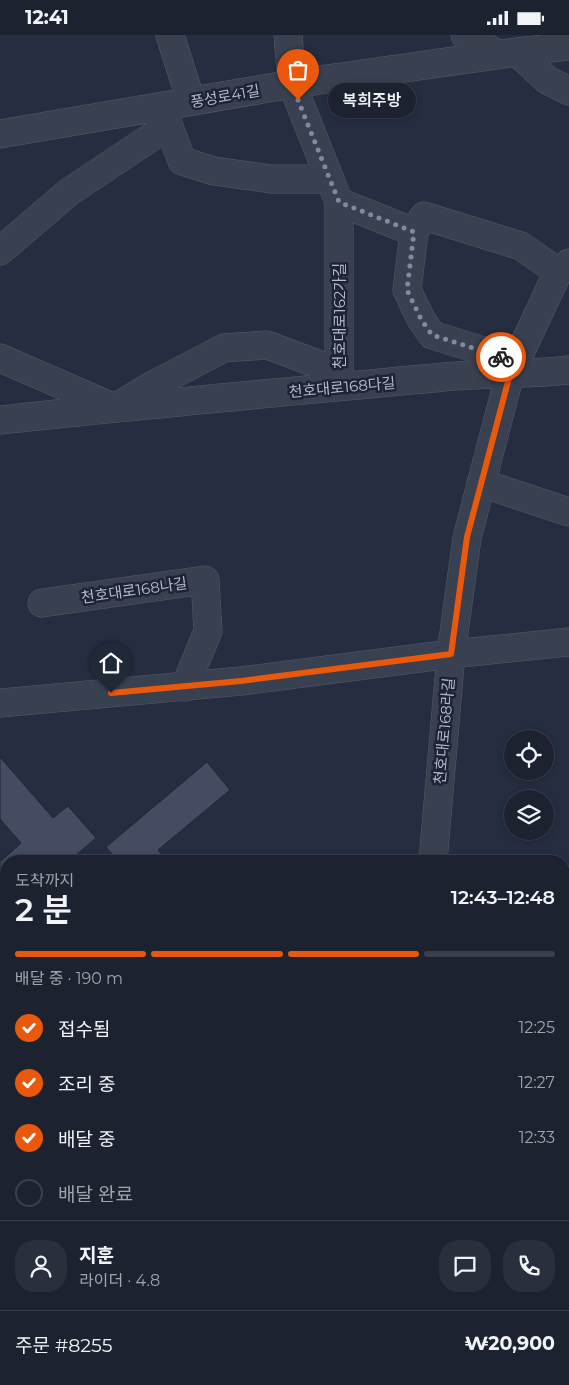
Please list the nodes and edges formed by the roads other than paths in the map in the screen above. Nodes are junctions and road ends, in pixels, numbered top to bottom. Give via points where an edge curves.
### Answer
1 (170, 35) edge
2 (288, 35) edge
3 (465, 35) edge
4 (554, 43) edge
5 (507, 53) junction
6 (292, 84) junction
7 (569, 91) edge
8 (191, 101) junction
9 (165, 116) junction
10 (0, 135) edge
11 (334, 190) junction
12 (414, 232) junction
13 (0, 251) edge
14 (563, 268) edge
15 (0, 358) edge
16 (569, 370) edge
17 (510, 374) junction
18 (339, 387) junction
19 (115, 408) junction
20 (0, 420) edge
21 (481, 483) junction
22 (569, 512) edge
23 (42, 603) dead end
24 (569, 642) edge
25 (451, 654) junction
26 (185, 687) junction
27 (0, 703) edge
28 (434, 855) edge

1 - 8 street
2 - 6 street, 천호대로162가길
3 - 5 street
4 - 5 street, 풍성로41길
5 - 6 street, 풍성로41길
5 - 7 street via 546,80
6 - 8 street, 풍성로41길
6 - 11 street, 천호대로162가길
8 - 9 street, 풍성로41길
9 - 10 street, 풍성로41길
9 - 11 street via 182,161 214,171
9 - 13 street, 풍성로41길 via 68,192
11 - 12 street
11 - 18 street, 천호대로162가길
12 - 14 street, 천호대로168라길 via 424,216 521,246
12 - 17 street via 407,290 428,330 432,335 500,356
14 - 17 street, 천호대로168라길
15 - 19 street, 천호대로168다길
16 - 17 street, 천호대로168다길
17 - 18 street, 천호대로168다길
17 - 21 street, 천호대로168라길
18 - 19 street, 천호대로168다길
18 - 19 street, 천호대로162가길 via 318,364 267,345 224,348
19 - 20 street, 천호대로168다길
21 - 22 street
21 - 25 street, 천호대로168라길 via 467,537
23 - 26 street, 천호대로168나길 via 205,580 208,631
24 - 25 street
25 - 26 street
25 - 28 street, 천호대로168라길
26 - 27 street

